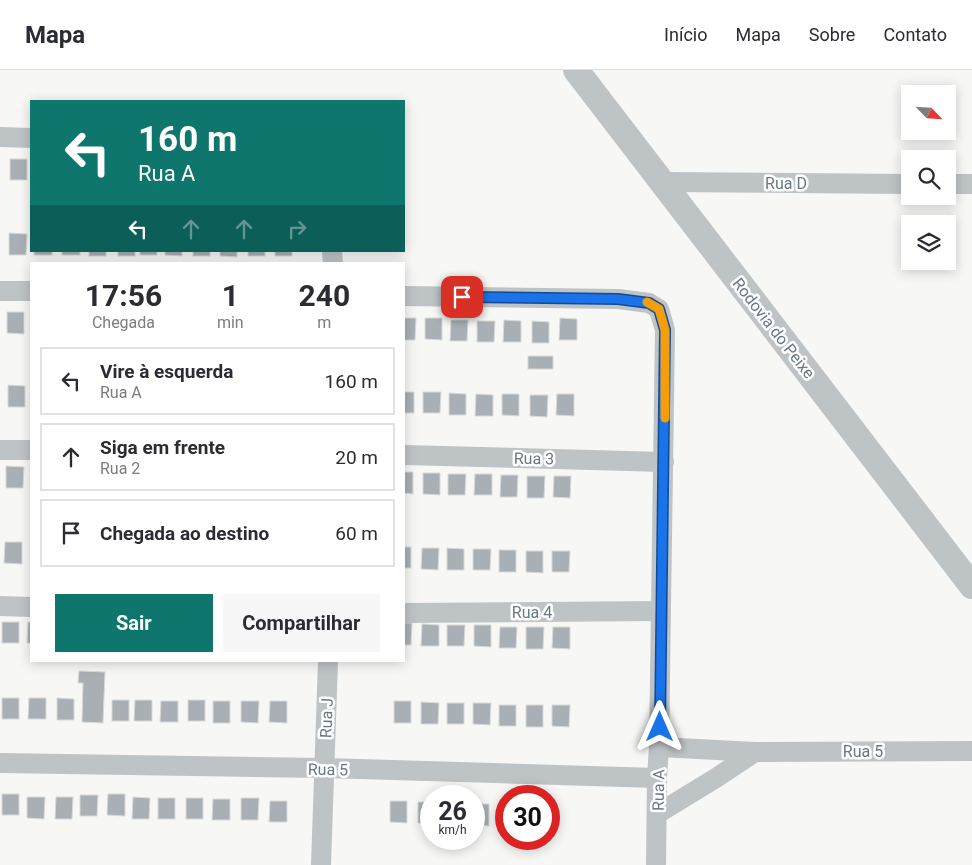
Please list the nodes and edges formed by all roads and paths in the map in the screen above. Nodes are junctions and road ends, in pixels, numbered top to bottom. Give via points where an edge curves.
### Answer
1 (576, 70) edge
2 (0, 138) edge
3 (30, 138) edge
4 (662, 182) junction
5 (901, 184) edge
6 (956, 184) edge
7 (972, 184) edge
8 (0, 291) edge
9 (30, 291) edge
10 (405, 296) edge
11 (0, 450) edge
12 (30, 450) edge
13 (405, 455) edge
14 (664, 462) junction
15 (972, 586) edge
16 (0, 606) edge
17 (30, 607) edge
18 (660, 611) junction
19 (405, 613) edge
20 (328, 662) edge
21 (659, 746) junction
22 (972, 751) edge
23 (755, 752) junction
24 (0, 763) edge
25 (325, 768) junction
26 (657, 778) junction
27 (657, 814) junction
28 (321, 865) edge
29 (656, 865) edge

1 - 4 street, Rodovia do Peixe
2 - 3 street
4 - 5 street, Rua D
4 - 15 street, Rodovia do Peixe
6 - 7 street
8 - 9 street
10 - 14 street, Rua A via 618,299 649,303 659,309 665,330
11 - 12 street
13 - 14 street, Rua 3
14 - 18 street, Rua A
16 - 17 street
18 - 19 street, Rua 4
18 - 21 street, Rua A
20 - 25 street, Rua J
21 - 23 street, Rua 5
21 - 26 street, Rua A
22 - 23 street, Rua 5
23 - 27 street
24 - 25 street, Rua 5
25 - 26 street, Rua 5
25 - 28 street, Rua J
26 - 27 street, Rua A
27 - 29 street, Rua A

